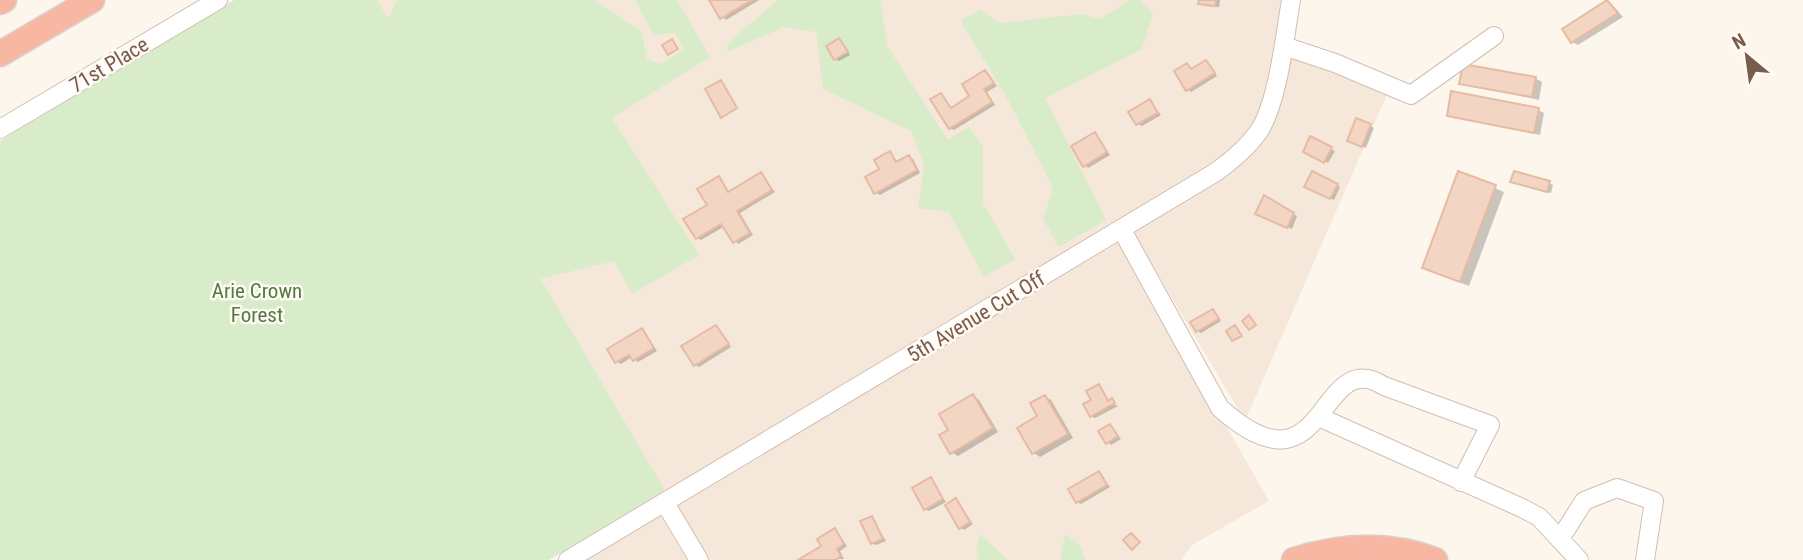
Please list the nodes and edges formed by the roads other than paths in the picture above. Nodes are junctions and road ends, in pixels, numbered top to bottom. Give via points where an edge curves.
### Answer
1 (92, 0) edge
2 (218, 0) edge
3 (1291, 0) edge
4 (1494, 36) dead end
5 (1284, 46) junction
6 (0, 54) edge
7 (0, 129) edge
8 (1122, 230) junction
9 (1319, 418) junction
10 (1461, 482) junction
11 (665, 503) junction
12 (1560, 538) junction
13 (568, 560) edge
14 (699, 560) edge
15 (1294, 560) edge
16 (1435, 560) edge
17 (1579, 560) edge
18 (1646, 560) edge

1 - 6 highway
2 - 7 street, 71st Place
3 - 5 street, 5th Avenue Cut Off
4 - 5 street via 1411,95
5 - 8 street, 5th Avenue Cut Off via 1260,129 1240,153
8 - 9 street via 1220,408 1242,426 1291,440
8 - 11 street, 5th Avenue Cut Off
9 - 10 street
9 - 10 street via 1337,390 1353,379 1370,377 1490,425
10 - 12 street via 1539,517
11 - 13 street, 5th Avenue Cut Off
11 - 14 street
12 - 17 street
12 - 18 street via 1584,501 1617,488 1654,501
15 - 16 highway via 1363,546

